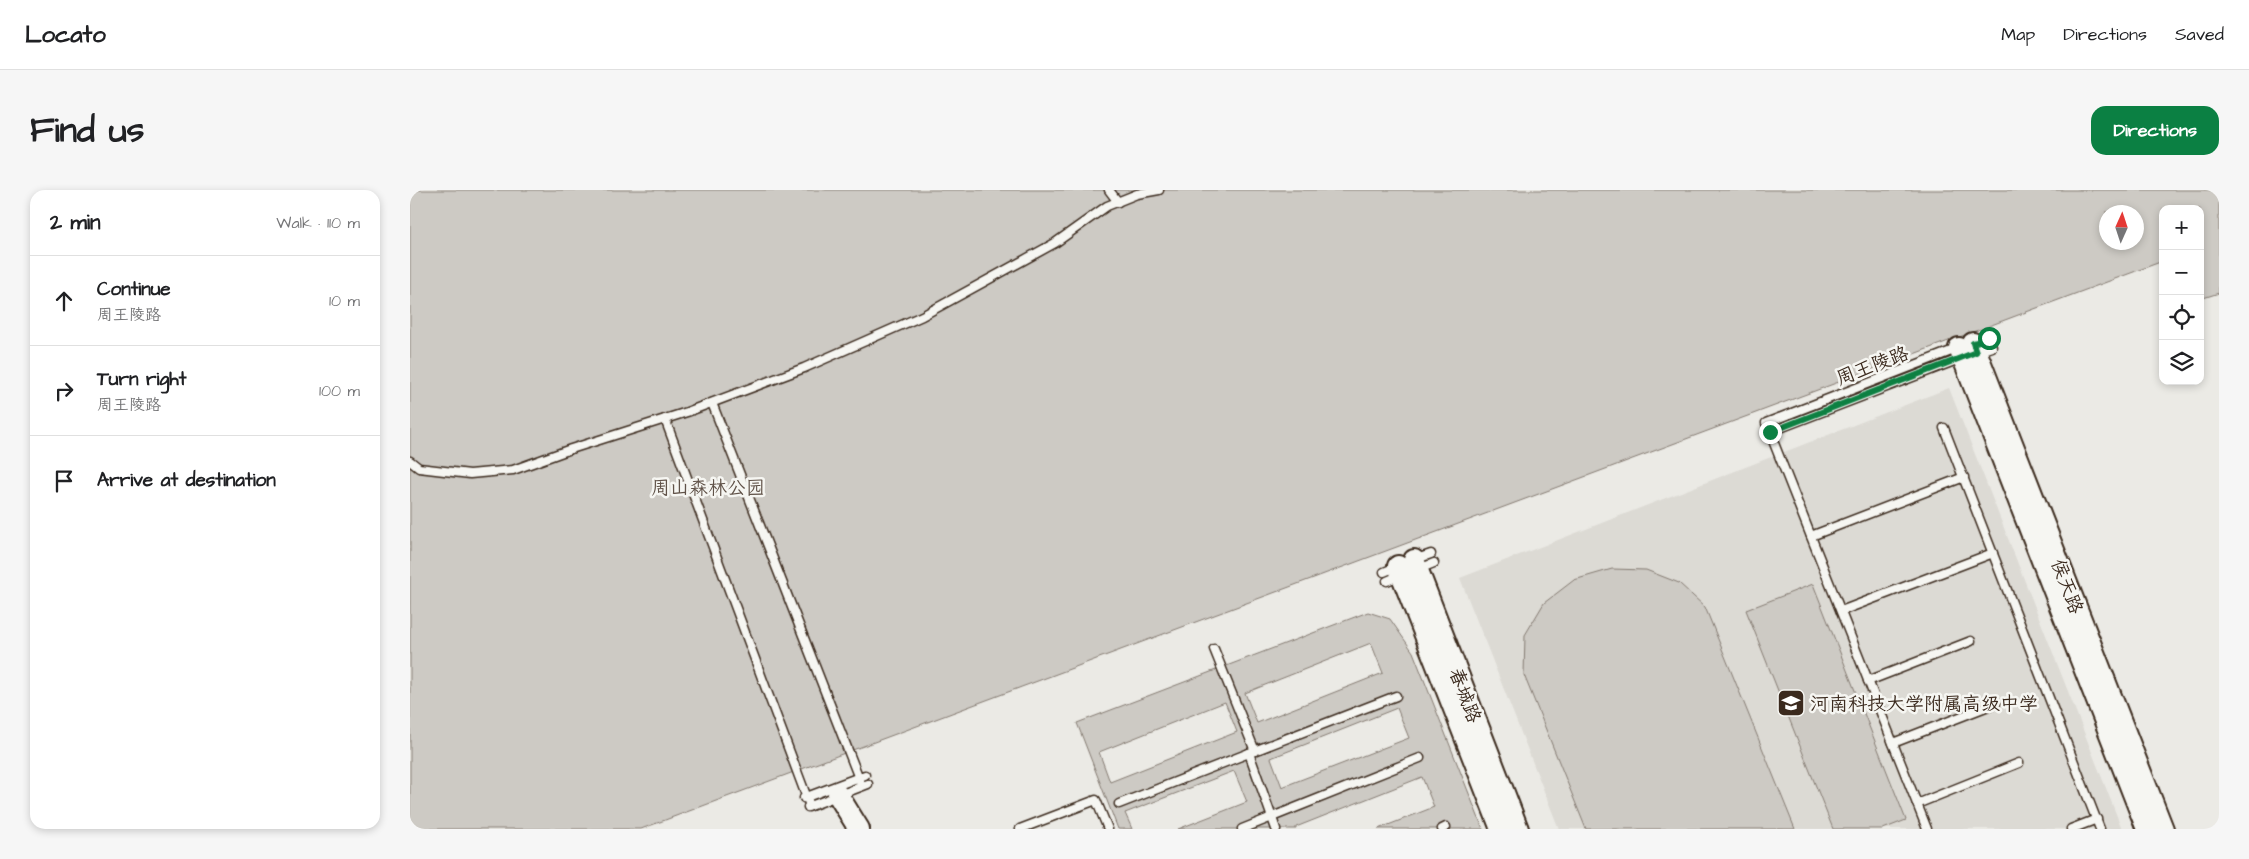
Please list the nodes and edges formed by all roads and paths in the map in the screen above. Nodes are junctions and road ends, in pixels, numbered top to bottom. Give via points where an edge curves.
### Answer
1 (1109, 190) edge
2 (1159, 190) edge
3 (1118, 202) junction
4 (1975, 348) junction
5 (712, 403) junction
6 (664, 419) junction
7 (1944, 428) dead end
8 (1770, 432) junction
9 (410, 462) edge
10 (1964, 477) junction
11 (1811, 536) junction
12 (1993, 553) junction
13 (1841, 612) junction
14 (1971, 640) dead end
15 (1214, 649) dead end
16 (1868, 681) junction
17 (1396, 696) dead end
18 (1996, 702) dead end
19 (1893, 743) junction
20 (1252, 752) junction
21 (1420, 758) dead end
22 (2019, 763) dead end
23 (862, 776) junction
24 (838, 795) junction
25 (806, 798) junction
26 (1119, 804) dead end
27 (1917, 804) junction
28 (1272, 817) junction
29 (2097, 819) junction
30 (842, 829) edge
31 (859, 829) edge
32 (1020, 829) edge
33 (1108, 829) edge
34 (1242, 829) edge
35 (1276, 829) edge
36 (1501, 829) edge
37 (1518, 829) edge
38 (1927, 829) edge
39 (2071, 829) edge
40 (2100, 829) edge
41 (2147, 829) edge
42 (2163, 829) edge

1 - 3 lane
2 - 3 lane via 1136,194
3 - 5 lane via 1107,206 1055,243 922,316 804,368
4 - 8 lane, 周王陵路
4 - 8 lane, 周王陵路 via 1766,423
4 - 41 street, 侯天路
4 - 42 street, 侯天路
5 - 6 lane
5 - 23 lane
6 - 9 lane via 513,470 470,474 419,468
6 - 25 lane
7 - 10 lane
8 - 11 lane
10 - 11 lane
10 - 12 lane
11 - 13 lane
12 - 13 lane
12 - 29 lane
13 - 16 lane
14 - 16 lane
15 - 20 lane
16 - 19 lane
17 - 20 lane
18 - 19 lane
19 - 27 lane
20 - 26 lane
20 - 28 lane
21 - 28 lane
22 - 27 lane
23 - 24 lane via 865,785
23 - 25 lane
24 - 25 lane via 809,807
24 - 30 street
24 - 31 street
27 - 38 lane
28 - 34 lane
28 - 35 lane
29 - 39 lane
29 - 40 lane
32 - 33 lane via 1096,800
36 - 37 street, 春城路 via 1408,568

